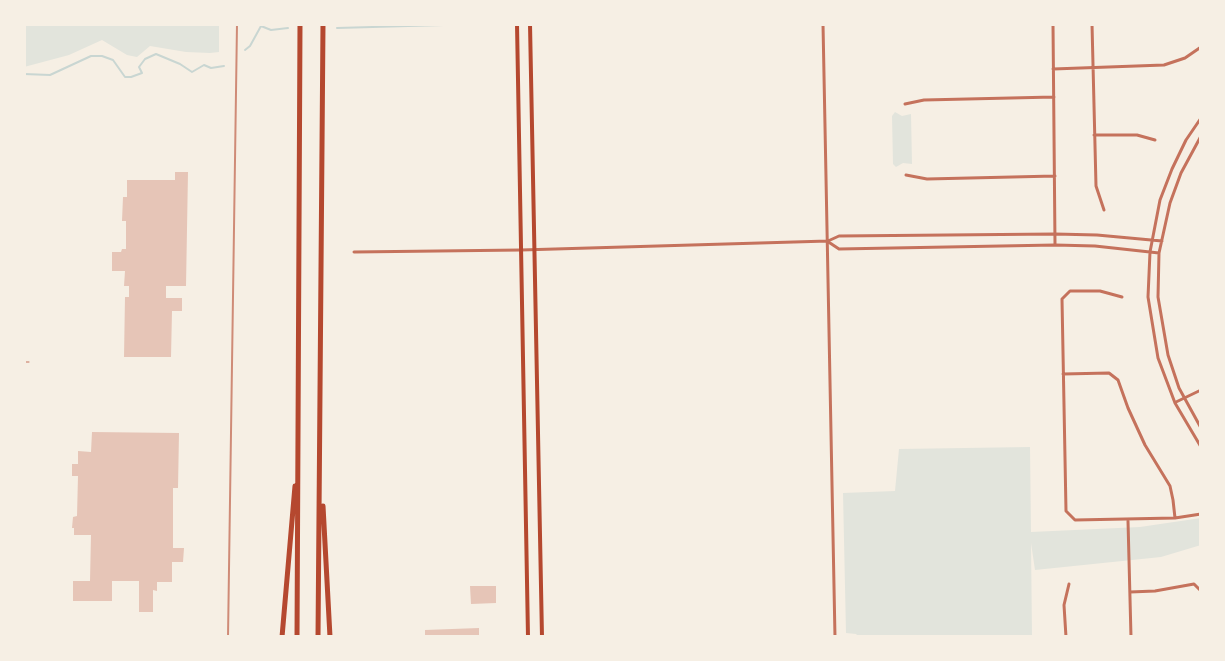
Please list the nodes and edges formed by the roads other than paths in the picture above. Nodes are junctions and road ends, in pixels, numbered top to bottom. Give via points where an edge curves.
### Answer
1 (300, 24) edge
2 (323, 24) edge
3 (517, 24) edge
4 (530, 24) edge
5 (823, 24) edge
6 (1053, 24) edge
7 (1092, 24) edge
8 (1201, 47) edge
9 (1093, 66) junction
10 (1053, 69) junction
11 (1054, 97) junction
12 (905, 104) dead end
13 (1201, 118) edge
14 (1094, 135) junction
15 (1201, 136) edge
16 (1155, 140) dead end
17 (906, 175) dead end
18 (1055, 176) junction
19 (1104, 210) dead end
20 (1055, 234) junction
21 (828, 241) junction
22 (1151, 241) junction
23 (1162, 241) junction
24 (1055, 245) junction
25 (535, 249) junction
26 (521, 250) junction
27 (354, 252) dead end
28 (1150, 252) junction
29 (1159, 253) junction
30 (1122, 297) dead end
31 (24, 362) edge
32 (29, 362) dead end
33 (1063, 374) junction
34 (1201, 390) edge
35 (1184, 398) junction
36 (1175, 403) junction
37 (1201, 428) edge
38 (1201, 447) edge
39 (321, 453) junction
40 (299, 457) junction
41 (1201, 514) edge
42 (1175, 518) junction
43 (1128, 520) junction
44 (1069, 584) dead end
45 (1201, 591) edge
46 (1130, 592) junction
47 (282, 637) edge
48 (297, 637) edge
49 (318, 637) edge
50 (330, 637) edge
51 (528, 637) edge
52 (542, 637) edge
53 (835, 637) edge
54 (1066, 637) edge
55 (1131, 637) edge

1 - 40 highway
2 - 39 highway
3 - 26 main road
4 - 25 main road
5 - 21 street
6 - 10 street
7 - 9 street
8 - 9 street via 1164,65
9 - 10 street
9 - 14 street
10 - 11 street
11 - 12 street
11 - 18 street
13 - 22 street via 1172,169
14 - 16 street
14 - 19 street via 1096,186
15 - 23 street via 1181,173
17 - 18 street
18 - 20 street
20 - 21 street via 839,236
20 - 22 street
20 - 24 street
21 - 24 street via 839,249
21 - 25 street
21 - 53 street
22 - 23 street
22 - 28 street
23 - 29 street
24 - 28 street
25 - 26 street
25 - 52 main road
26 - 27 street
26 - 51 main road
28 - 29 street
28 - 36 street via 1152,327
29 - 35 street via 1162,326
30 - 33 street via 1070,291 1062,299
31 - 32 lane
33 - 42 street via 1109,373 1118,380 1145,445 1170,486
33 - 43 street via 1066,511 1075,520
34 - 35 street
35 - 36 street
35 - 37 street
36 - 38 street
39 - 49 highway
39 - 50 highway
40 - 47 highway
40 - 48 highway
41 - 42 street
42 - 43 street
43 - 46 street
44 - 54 street
45 - 46 street via 1194,584
46 - 55 street

